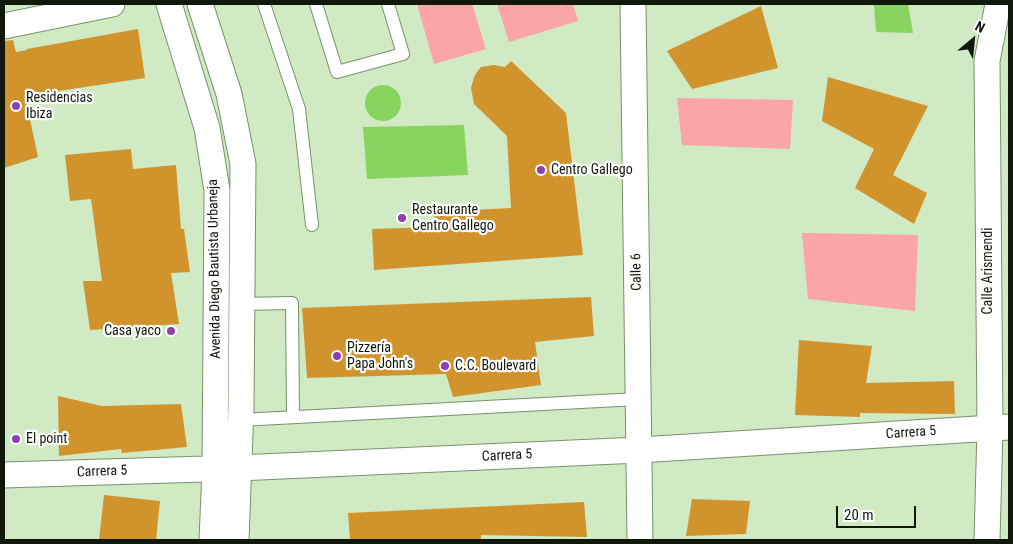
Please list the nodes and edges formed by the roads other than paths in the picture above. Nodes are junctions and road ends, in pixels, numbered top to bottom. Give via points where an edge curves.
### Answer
1 (112, 4) edge
2 (169, 4) edge
3 (200, 4) edge
4 (264, 4) edge
5 (316, 4) edge
6 (388, 4) edge
7 (633, 4) edge
8 (998, 4) edge
9 (4, 26) edge
10 (312, 225) dead end
11 (242, 304) junction
12 (638, 399) junction
13 (293, 417) junction
14 (240, 420) junction
15 (999, 428) edge
16 (639, 450) junction
17 (226, 469) junction
18 (4, 474) edge
19 (212, 540) edge
20 (236, 540) edge
21 (640, 540) edge
22 (987, 540) edge

1 - 9 street
2 - 17 street, Avenida Diego Bautista Urbaneja via 207,128 217,190
3 - 11 street, Avenida Diego Bautista Urbaneja via 229,94 243,164
4 - 10 lane via 299,109
5 - 6 lane via 337,72 403,54
7 - 12 street, Calle 6
8 - 15 street, Calle Arismendi via 987,61
11 - 13 lane via 292,303
11 - 14 street, Avenida Diego Bautista Urbaneja
12 - 13 lane
12 - 16 street, Calle 6
13 - 14 lane
14 - 17 street, Avenida Diego Bautista Urbaneja
15 - 16 street, Carrera 5
15 - 22 street, Calle Arismendi
16 - 17 street, Carrera 5
16 - 21 street, Calle 6
17 - 18 street, Carrera 5
17 - 19 street, Avenida Diego Bautista Urbaneja
17 - 20 street, Avenida Diego Bautista Urbaneja

